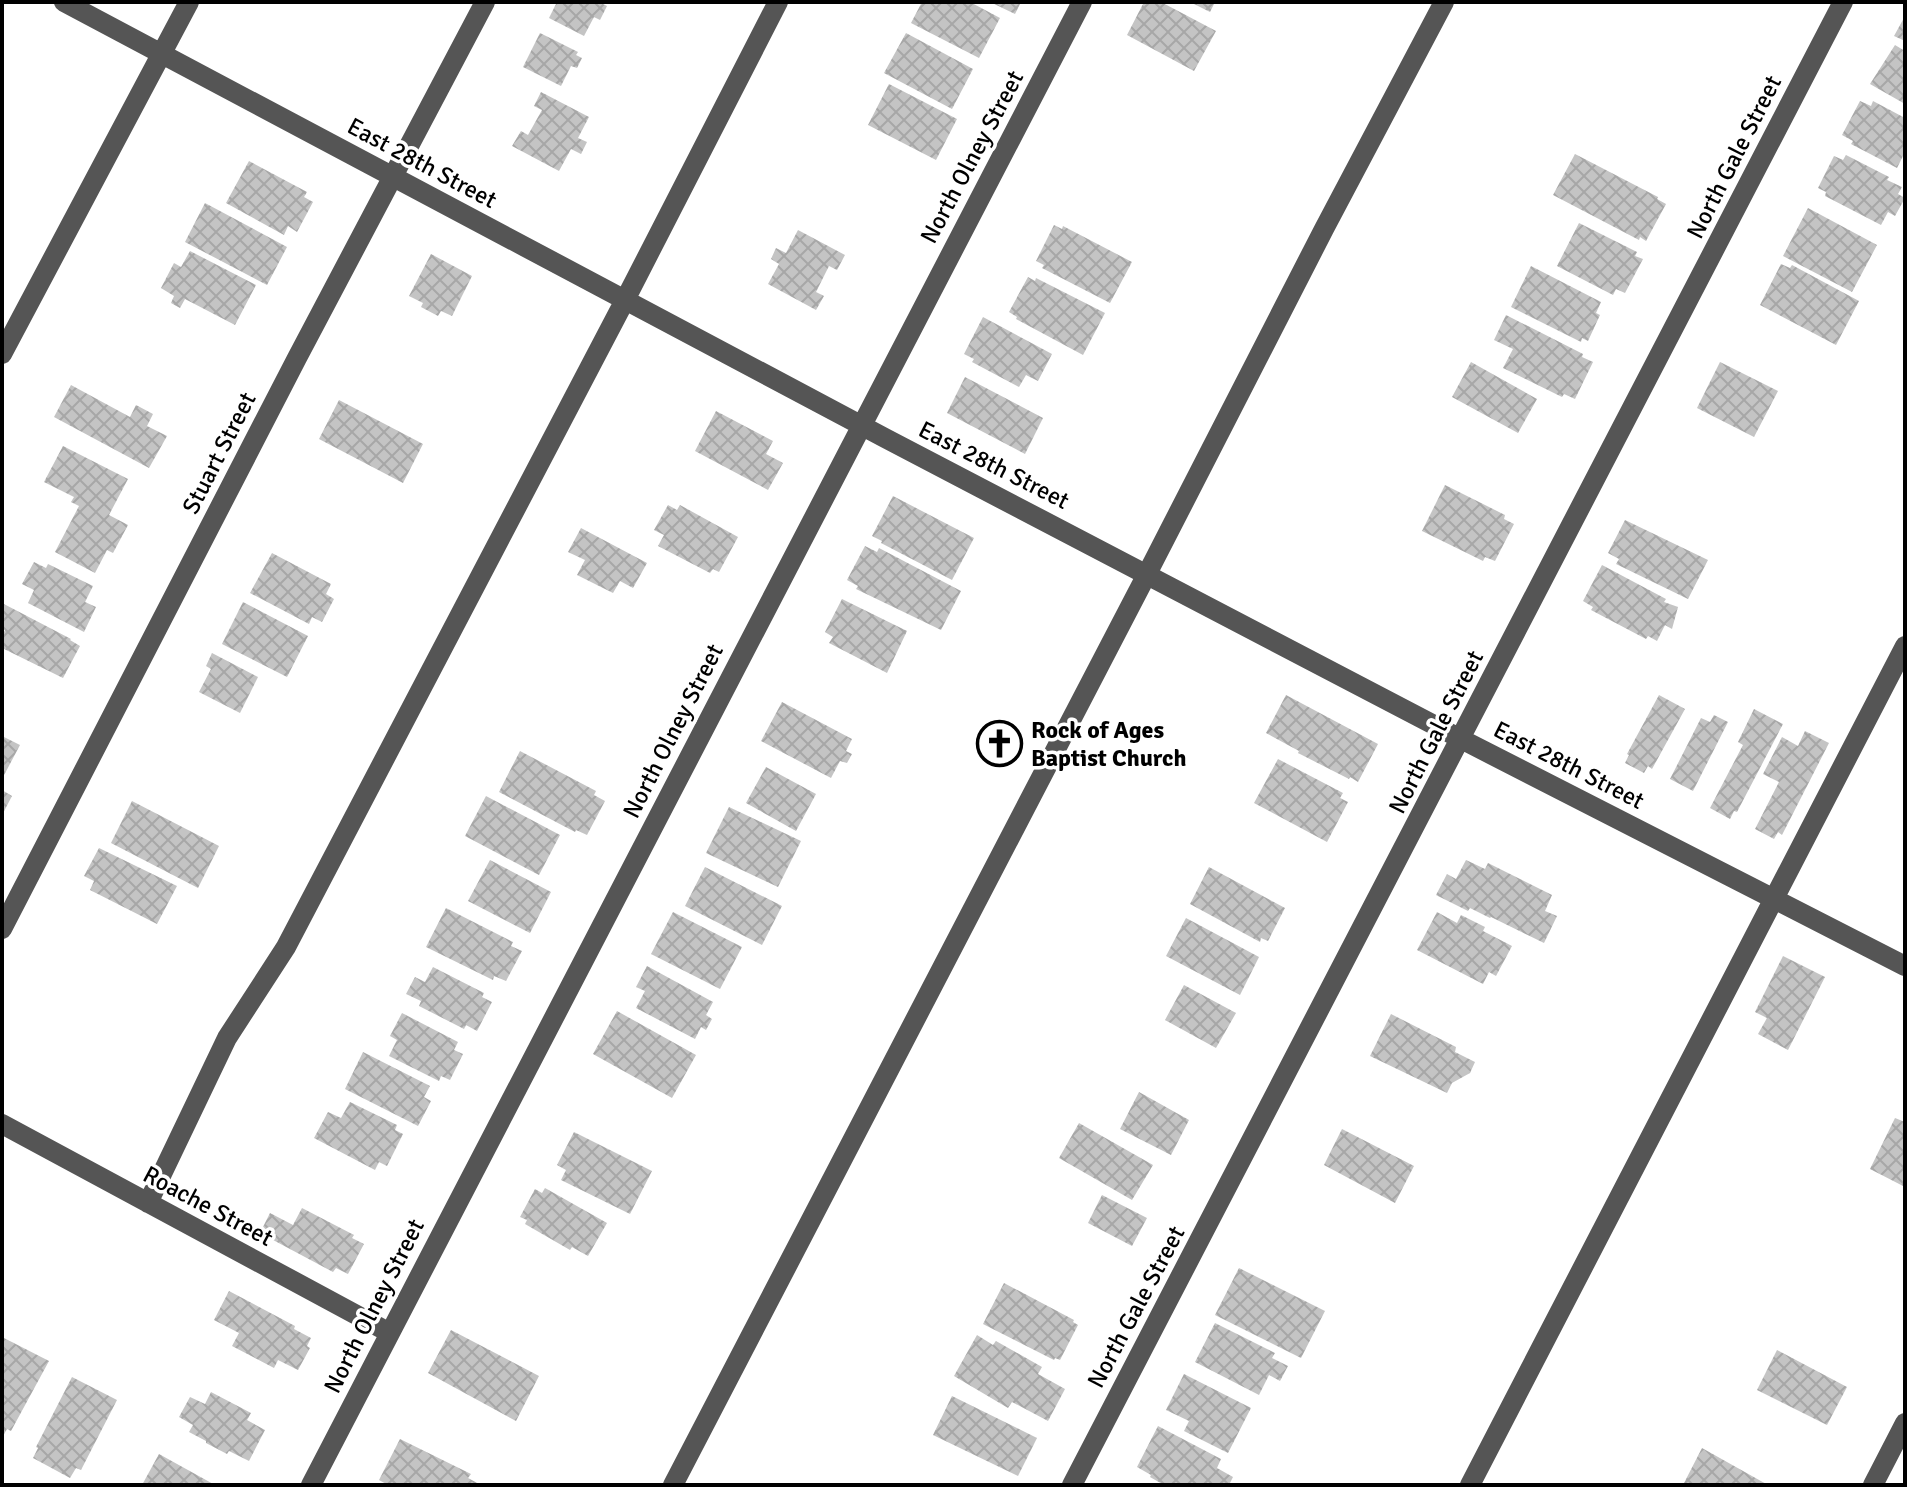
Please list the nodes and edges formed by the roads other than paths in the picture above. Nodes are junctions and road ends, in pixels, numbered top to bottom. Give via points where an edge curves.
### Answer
1 (64, 2) edge
2 (189, 2) edge
3 (485, 2) edge
4 (778, 2) edge
5 (1082, 2) edge
6 (1444, 2) edge
7 (1843, 2) edge
8 (160, 53) junction
9 (394, 177) junction
10 (625, 300) junction
11 (2, 354) edge
12 (862, 426) junction
13 (1147, 574) junction
14 (1905, 646) edge
15 (1461, 739) junction
16 (1774, 899) junction
17 (2, 929) edge
18 (1905, 966) edge
19 (2, 1124) edge
20 (148, 1203) junction
21 (390, 1333) junction
22 (1905, 1423) edge
23 (311, 1485) edge
24 (673, 1485) edge
25 (1072, 1485) edge
26 (1470, 1485) edge
27 (1873, 1485) edge

1 - 8 street, East 28th Street
2 - 8 street
3 - 9 street, Stuart Street
4 - 10 street
5 - 12 street, North Olney Street
6 - 13 street
7 - 15 street, North Gale Street
8 - 9 street, East 28th Street
8 - 11 street
9 - 10 street, East 28th Street
9 - 17 street, Stuart Street
10 - 12 street, East 28th Street
10 - 20 street via 286,947 227,1038
12 - 13 street, East 28th Street
12 - 21 street, North Olney Street
13 - 15 street, East 28th Street
13 - 24 street
14 - 16 street
15 - 16 street, East 28th Street
15 - 25 street, North Gale Street
16 - 18 street, East 28th Street
16 - 26 street
19 - 20 street, Roache Street
20 - 21 street, Roache Street
21 - 23 street, North Olney Street
22 - 27 street

